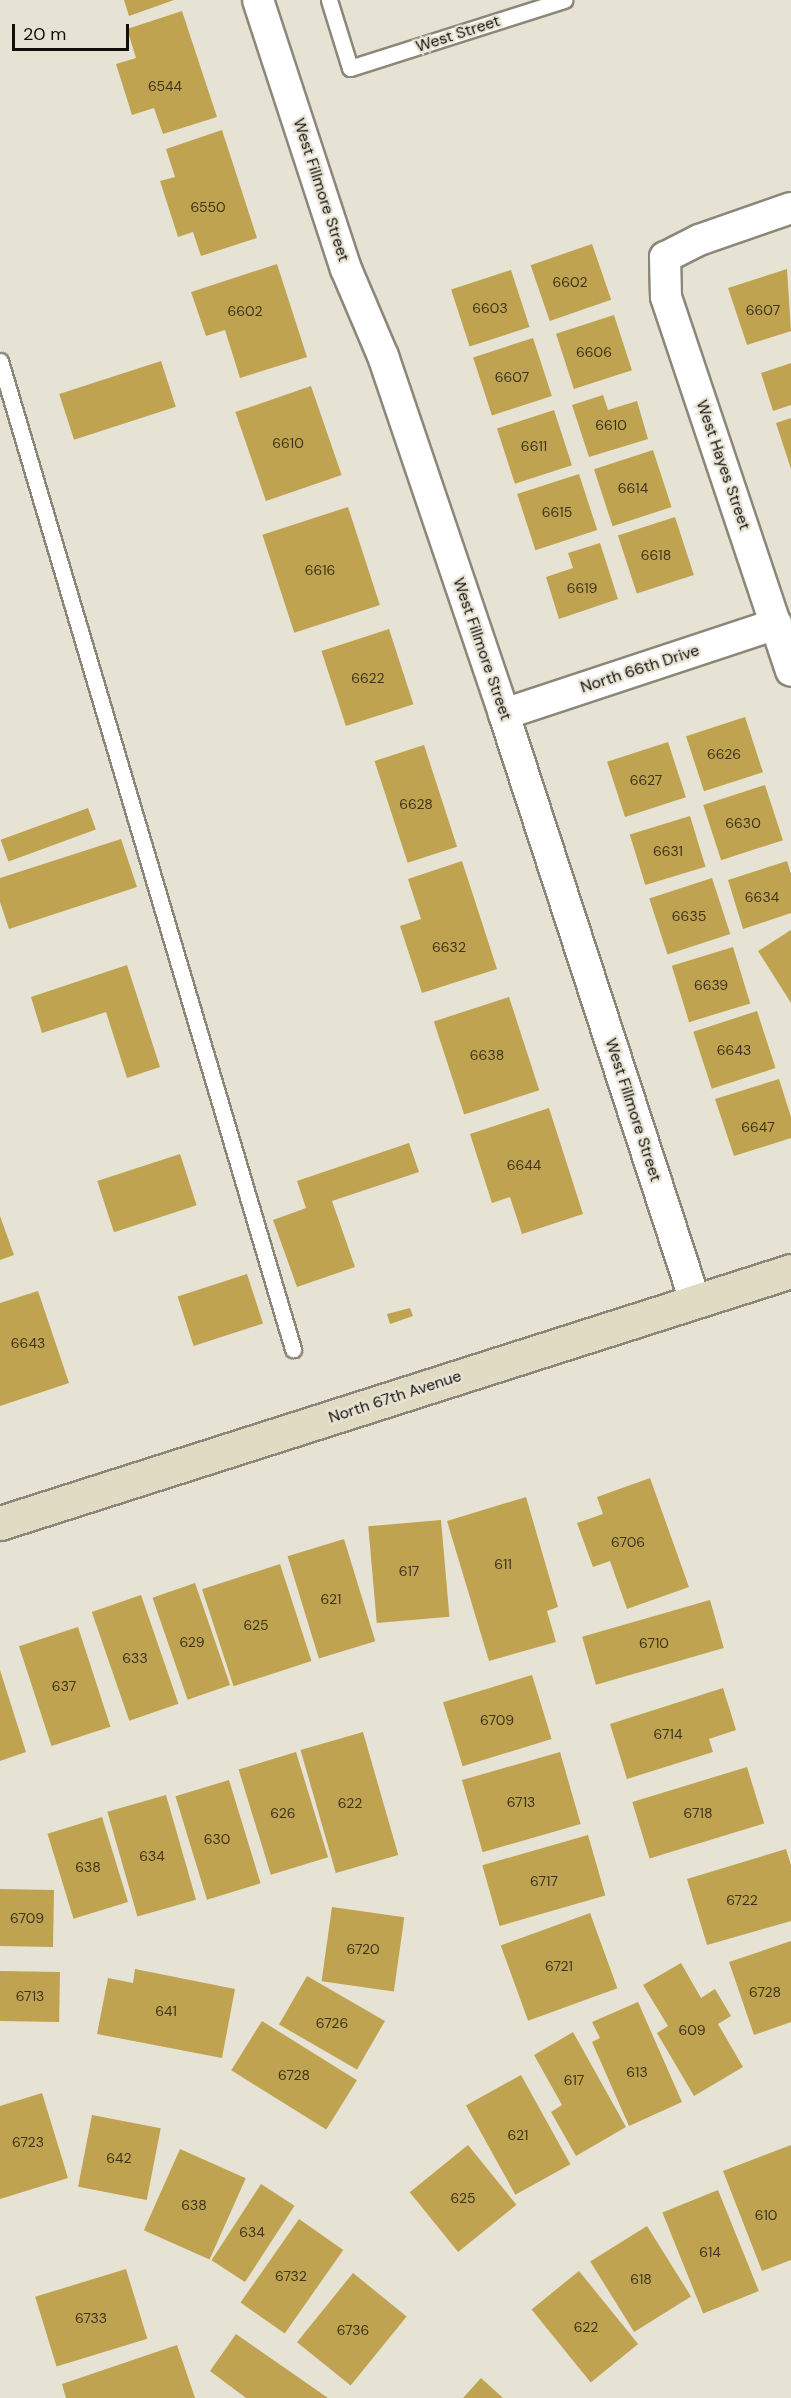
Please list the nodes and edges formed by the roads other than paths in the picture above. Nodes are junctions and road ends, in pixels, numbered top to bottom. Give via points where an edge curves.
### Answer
1 (258, 0) edge
2 (329, 0) edge
3 (565, 0) edge
4 (791, 208) edge
5 (0, 361) edge
6 (776, 624) junction
7 (791, 671) edge
8 (504, 714) junction
9 (791, 1271) edge
10 (695, 1301) junction
11 (293, 1349) dead end
12 (0, 1523) edge

1 - 8 street, West Fillmore Street via 346,268 383,356
2 - 3 lane, West Street via 350,68
4 - 6 street, West Hayes Street via 699,240 665,257 666,297
5 - 11 lane
6 - 7 street, West Hayes Street
6 - 8 street, North 66th Drive
8 - 10 street, West Fillmore Street
9 - 10 main road, North 67th Avenue
10 - 12 main road, North 67th Avenue

